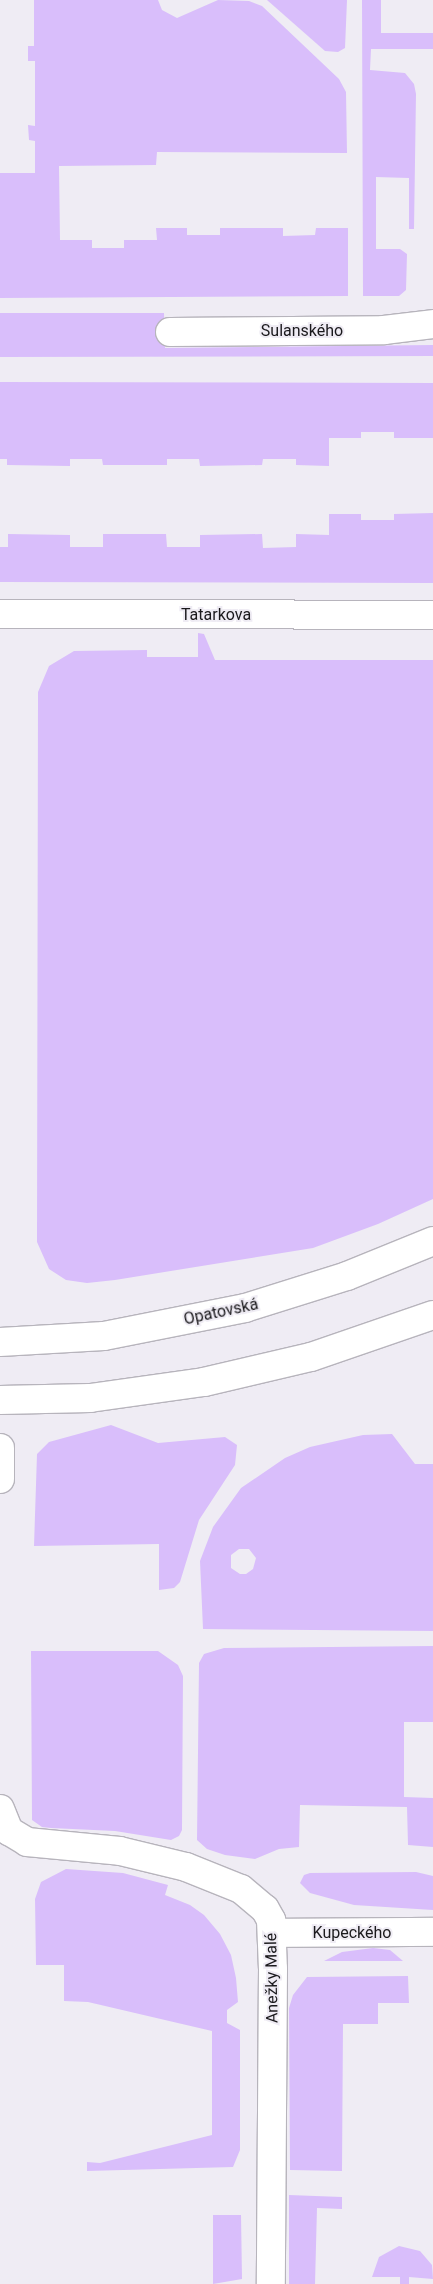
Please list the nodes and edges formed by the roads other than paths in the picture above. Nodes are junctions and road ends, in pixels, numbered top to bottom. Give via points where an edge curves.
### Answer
1 (433, 324) edge
2 (170, 332) dead end
3 (0, 614) edge
4 (433, 615) edge
5 (433, 1241) edge
6 (433, 1314) edge
7 (0, 1342) edge
8 (0, 1400) edge
9 (0, 1448) edge
10 (0, 1480) edge
11 (0, 1809) edge
12 (433, 1932) edge
13 (272, 1933) junction
14 (271, 2284) edge

1 - 2 street, Sulanského via 384,330
3 - 4 street, Tatarkova
5 - 7 street, Opatovská via 347,1276 244,1308 104,1336
6 - 8 street via 311,1357 204,1382 90,1398
9 - 10 street
11 - 13 street, Anežky Malé via 9,1831 27,1842 152,1858 223,1880 265,1909
12 - 13 street, Kupeckého
13 - 14 street, Anežky Malé

